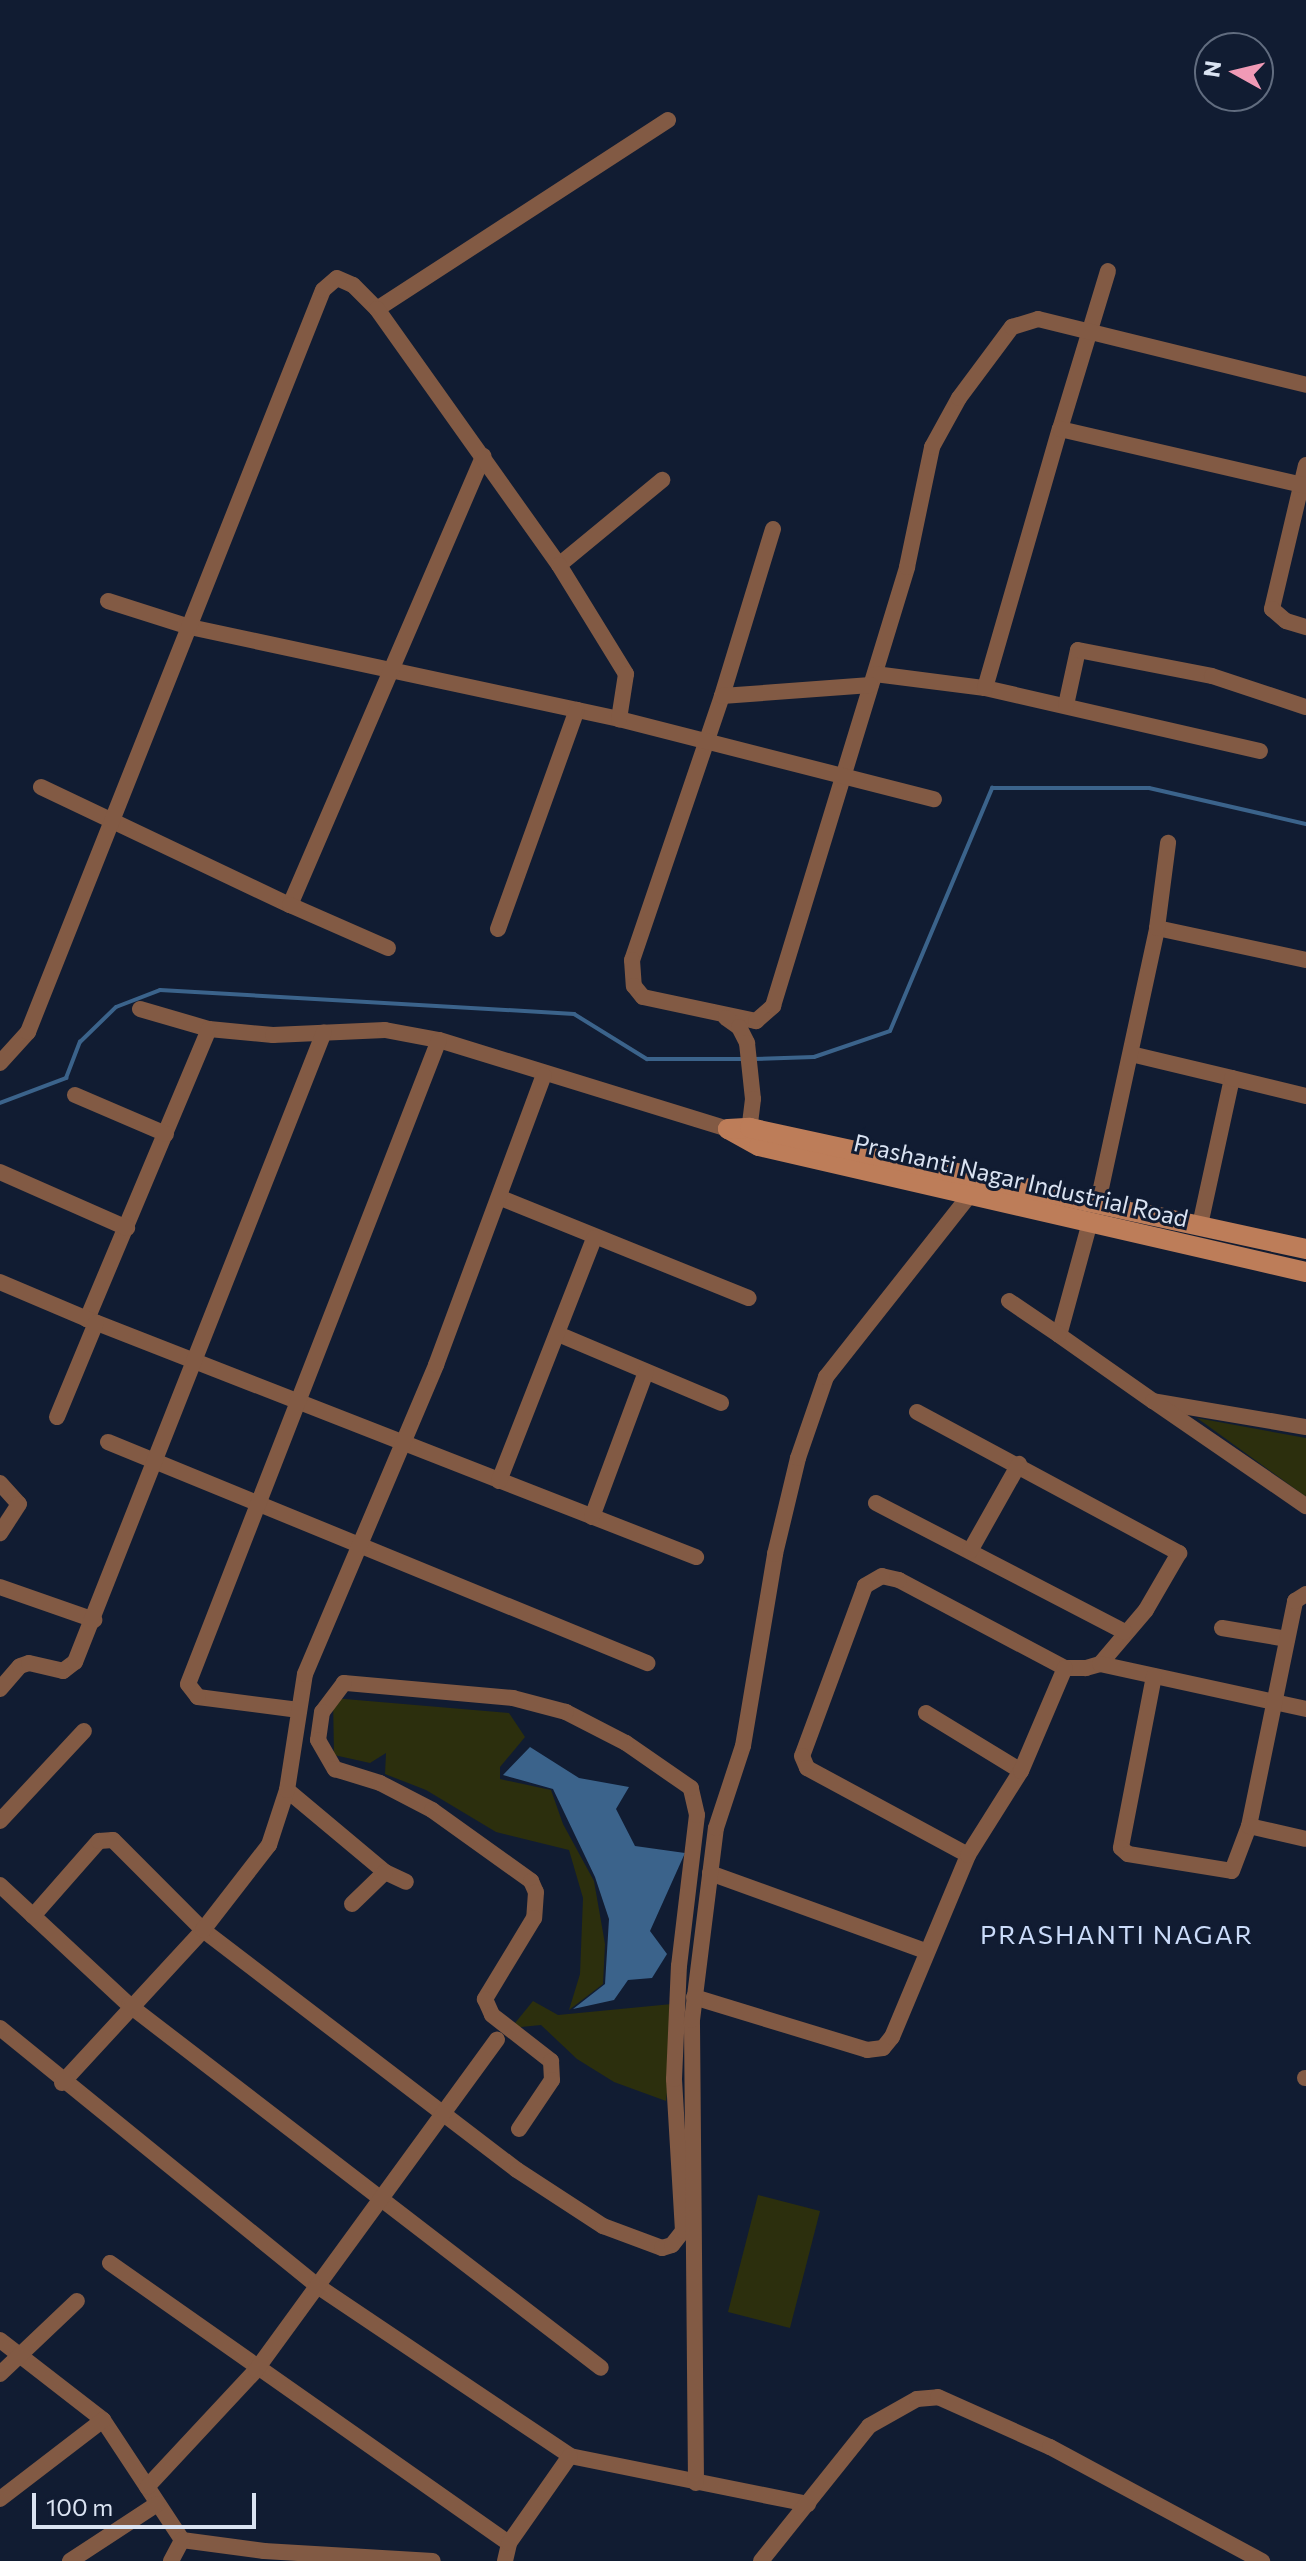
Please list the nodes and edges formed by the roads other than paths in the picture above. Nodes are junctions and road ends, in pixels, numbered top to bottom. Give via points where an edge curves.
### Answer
1 (668, 120) dead end
2 (1108, 271) dead end
3 (377, 309) junction
4 (1089, 333) junction
5 (1306, 385) edge
6 (1060, 429) junction
7 (483, 456) junction
8 (1306, 465) edge
9 (662, 480) dead end
10 (1304, 485) edge
11 (773, 529) dead end
12 (559, 565) junction
13 (108, 601) dead end
14 (190, 627) junction
15 (1306, 627) edge
16 (391, 667) junction
17 (873, 679) junction
18 (985, 688) junction
19 (722, 696) junction
20 (1066, 705) junction
21 (1306, 707) edge
22 (577, 710) junction
23 (619, 719) junction
24 (707, 741) junction
25 (1260, 751) dead end
26 (842, 775) junction
27 (41, 787) dead end
28 (934, 799) dead end
29 (115, 820) junction
30 (1168, 843) dead end
31 (290, 905) junction
32 (1157, 928) junction
33 (498, 929) dead end
34 (388, 948) dead end
35 (1306, 960) edge
36 (140, 1009) dead end
37 (725, 1017) junction
38 (209, 1029) junction
39 (324, 1032) junction
40 (439, 1040) junction
41 (1131, 1054) junction
42 (0, 1063) edge
43 (544, 1075) junction
44 (1232, 1078) junction
45 (75, 1095) dead end
46 (1306, 1096) edge
47 (728, 1129) joint
48 (166, 1134) junction
49 (748, 1136) junction
50 (0, 1172) edge
51 (976, 1188) junction
52 (501, 1198) junction
53 (1098, 1202) junction
54 (1090, 1222) junction
55 (1200, 1225) junction
56 (127, 1228) junction
57 (594, 1238) junction
58 (1306, 1249) edge
59 (1306, 1272) edge
60 (0, 1282) edge
61 (749, 1298) dead end
62 (1009, 1301) dead end
63 (92, 1321) junction
64 (558, 1334) junction
65 (1059, 1335) junction
66 (195, 1362) junction
67 (646, 1372) junction
68 (1153, 1401) junction
69 (298, 1402) junction
70 (721, 1403) dead end
71 (917, 1412) dead end
72 (57, 1417) dead end
73 (1306, 1427) edge
74 (108, 1442) dead end
75 (401, 1443) junction
76 (156, 1462) junction
77 (1019, 1464) junction
78 (499, 1481) junction
79 (0, 1483) edge
80 (876, 1503) dead end
81 (257, 1504) junction
82 (1304, 1507) edge
83 (592, 1517) junction
84 (0, 1533) edge
85 (357, 1547) junction
86 (970, 1551) junction
87 (696, 1557) dead end
88 (0, 1587) edge
89 (1306, 1594) edge
90 (94, 1620) junction
91 (1222, 1628) dead end
92 (1125, 1632) junction
93 (1287, 1639) junction
94 (647, 1663) dead end
95 (1100, 1664) junction
96 (1065, 1668) junction
97 (1154, 1676) junction
98 (0, 1689) edge
99 (1275, 1703) junction
100 (1306, 1709) edge
101 (299, 1710) junction
102 (926, 1713) dead end
103 (84, 1731) dead end
104 (1021, 1771) junction
105 (287, 1790) junction
106 (0, 1821) edge
107 (1249, 1826) junction
108 (1306, 1839) edge
109 (968, 1855) junction
110 (385, 1872) junction
111 (710, 1873) junction
112 (406, 1882) dead end
113 (0, 1885) edge
114 (352, 1904) dead end
115 (33, 1916) junction
116 (203, 1930) junction
117 (925, 1951) junction
118 (694, 1997) junction
119 (129, 2005) junction
120 (0, 2028) edge
121 (497, 2039) dead end
122 (62, 2083) junction
123 (446, 2111) junction
124 (519, 2129) dead end
125 (380, 2201) junction
126 (110, 2263) dead end
127 (316, 2285) junction
128 (77, 2301) dead end
129 (0, 2340) edge
130 (18, 2357) junction
131 (601, 2368) dead end
132 (256, 2370) junction
133 (0, 2374) edge
134 (103, 2420) junction
135 (570, 2456) junction
136 (696, 2483) junction
137 (147, 2487) junction
138 (0, 2499) edge
139 (157, 2504) junction
140 (808, 2504) junction
141 (182, 2540) junction
142 (509, 2543) junction
143 (70, 2561) edge
144 (171, 2561) edge
145 (433, 2561) edge
146 (505, 2561) edge
147 (761, 2561) edge
148 (1262, 2561) edge

1 - 3 street
2 - 4 street
3 - 7 street
3 - 14 street via 353,285 337,278 323,290
4 - 5 street
4 - 6 street
4 - 17 street via 1024,320 1012,327 959,398 932,447 907,567
6 - 10 street
6 - 18 street
7 - 12 street
7 - 16 street
8 - 10 street
9 - 12 street
10 - 15 street via 1272,609 1286,621
11 - 19 street
12 - 23 street via 626,674
13 - 14 street
14 - 16 street
14 - 29 street
16 - 22 street
16 - 31 street
17 - 18 street
17 - 19 street
17 - 26 street
18 - 20 street
19 - 24 street
20 - 21 street via 1075,653 1080,650 1212,676
20 - 25 street
22 - 23 street
22 - 33 street
23 - 24 street
24 - 26 street
24 - 37 street via 632,960 632,974 643,997
26 - 28 street
26 - 37 street via 769,1014 756,1021
27 - 29 street
29 - 31 street
29 - 42 street via 28,1032
30 - 32 street
31 - 34 street
32 - 35 street
32 - 41 street
36 - 38 street, Prashanti Nagar Industrial Road
37 - 49 street via 739,1027 747,1043 753,1099
38 - 39 street, Prashanti Nagar Industrial Road via 273,1035
38 - 48 street
39 - 40 street, Prashanti Nagar Industrial Road via 385,1030
39 - 66 street
40 - 43 street, Prashanti Nagar Industrial Road
40 - 69 street
41 - 44 street
41 - 53 street
43 - 47 street, Prashanti Nagar Industrial Road
43 - 52 street
44 - 46 street
44 - 55 street
45 - 48 street
47 - 49 street, Prashanti Nagar Industrial Road
48 - 56 street
49 - 51 street, Prashanti Nagar Industrial Road
50 - 56 street
51 - 53 street, Prashanti Nagar Industrial Road
51 - 54 street, Prashanti Nagar Industrial Road
51 - 111 street via 848,1346 818,1396 775,1554 743,1746 716,1828
52 - 57 street
52 - 75 street
53 - 55 street, Prashanti Nagar Industrial Road
54 - 59 street, Prashanti Nagar Industrial Road
54 - 65 street
55 - 58 street, Prashanti Nagar Industrial Road
56 - 63 street
57 - 61 street
57 - 64 street
60 - 63 street
62 - 65 street
63 - 66 street
63 - 72 street
64 - 67 street
64 - 78 street
65 - 68 street
66 - 69 street
66 - 76 street
67 - 70 street
67 - 83 street
68 - 73 street
68 - 82 street
69 - 75 street
69 - 81 street
71 - 77 street
74 - 76 street
75 - 78 street
75 - 85 street
76 - 81 street
76 - 90 street
77 - 86 street
77 - 92 street via 1179,1553 1146,1610
78 - 83 street
79 - 84 street via 19,1504
80 - 86 street
81 - 85 street
81 - 101 street via 188,1689 198,1697
83 - 87 street
85 - 94 street
85 - 101 street via 305,1674
86 - 92 street
88 - 90 street
89 - 93 street via 1295,1601
90 - 98 street via 69,1669 29,1663
91 - 93 street
92 - 95 street
93 - 99 street
95 - 96 street
95 - 97 street
96 - 104 street
96 - 109 street via 899,1580 882,1576 865,1586 802,1756 807,1768
97 - 99 street
97 - 107 street via 1121,1848 1128,1854 1232,1871
99 - 100 street
99 - 107 street
101 - 105 street
102 - 104 street
103 - 106 street
104 - 109 street
105 - 110 street
105 - 116 street via 269,1845
107 - 108 street
109 - 117 street
110 - 112 street
110 - 114 street
111 - 117 street
111 - 118 street
113 - 115 street
115 - 116 street via 107,1839
115 - 119 street
116 - 119 street
116 - 123 street
117 - 118 street via 883,2048 867,2050
118 - 136 street via 691,2272
119 - 122 street
119 - 125 street
120 - 122 street
121 - 123 street
122 - 127 street
123 - 124 street via 517,2170 603,2226 662,2248 678,2241 683,2231 674,2079 679,1966 697,1815 691,1788 626,1743 566,1712 513,1698 344,1683 322,1712 318,1740 335,1769 380,1783 432,1810 508,1860 536,1892 534,1918 485,1999 492,2015 551,2061 552,2080
123 - 125 street
125 - 127 street
125 - 131 street
126 - 132 street
127 - 132 street
127 - 135 street
128 - 130 street
129 - 130 street
130 - 133 street
130 - 134 street
132 - 137 street
132 - 142 street
134 - 137 street
134 - 138 street
135 - 136 street
135 - 142 street
136 - 140 street
137 - 139 street
139 - 141 street
139 - 143 street
140 - 147 street
140 - 148 street via 869,2426 917,2399 938,2397 1050,2447
141 - 144 street
141 - 145 street via 264,2551
142 - 146 street

